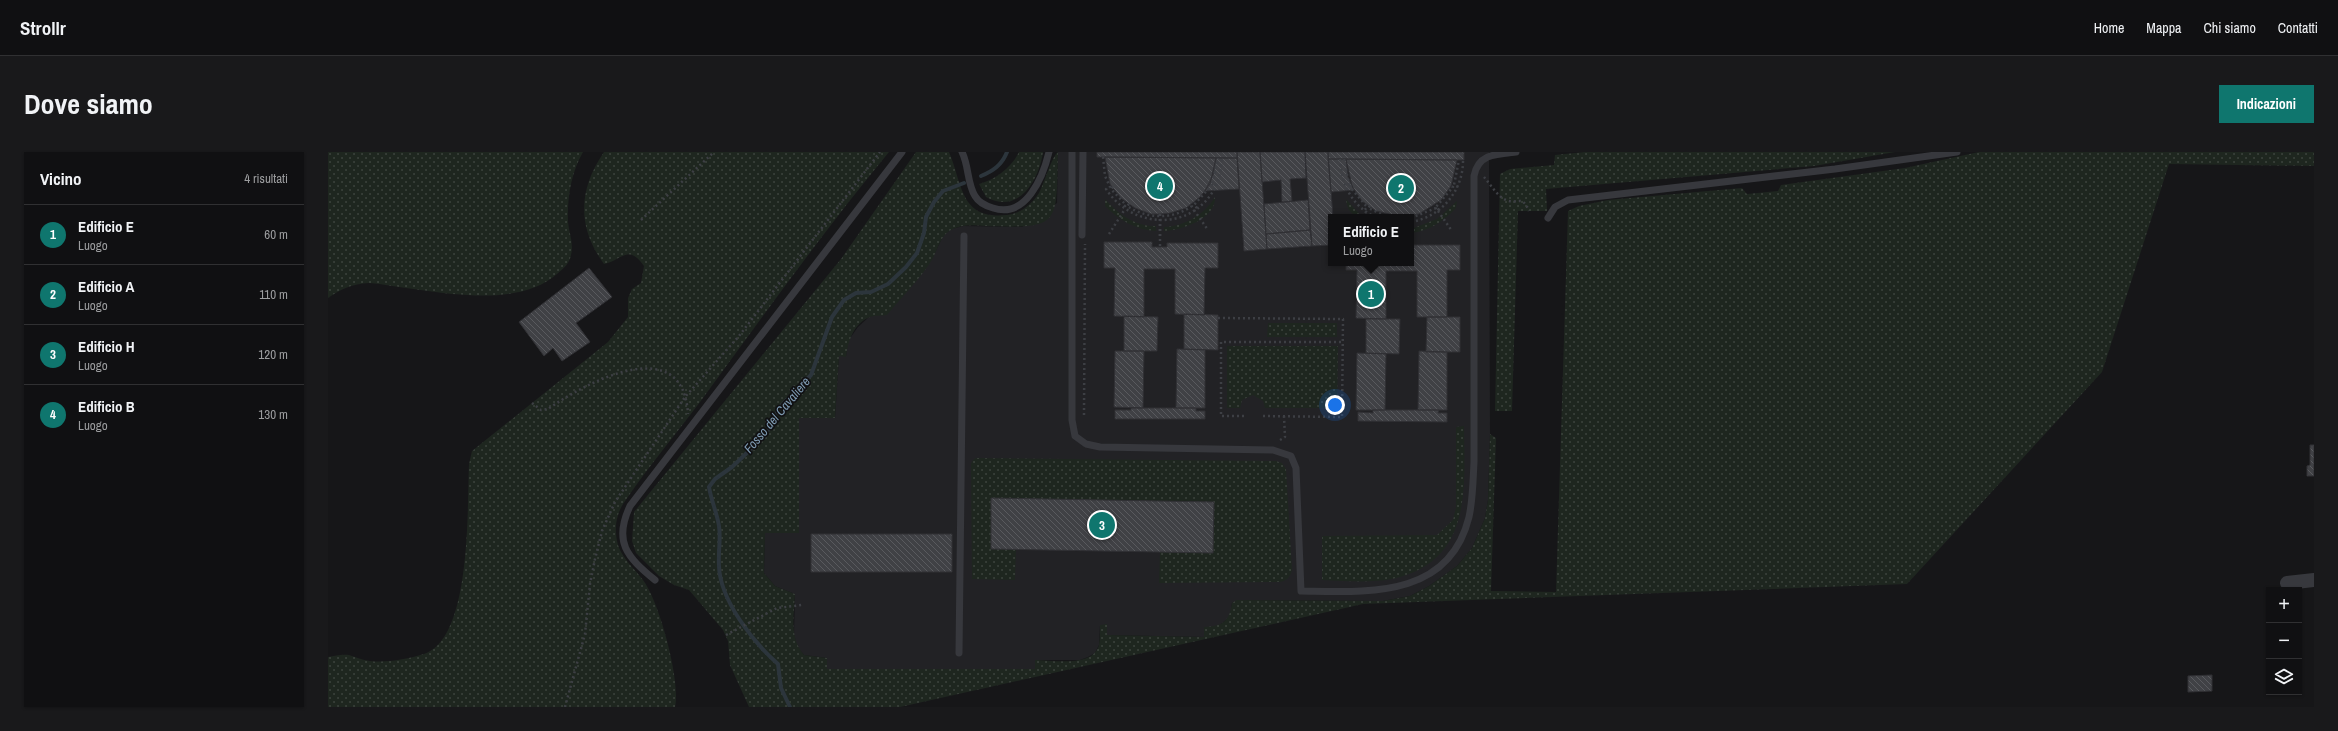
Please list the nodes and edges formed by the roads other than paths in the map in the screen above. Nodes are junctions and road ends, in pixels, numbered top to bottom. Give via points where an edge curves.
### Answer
1 (902, 152) edge
2 (962, 152) edge
3 (1049, 152) edge
4 (1072, 152) edge
5 (1083, 152) edge
6 (1516, 152) edge
7 (1957, 152) edge
8 (1493, 153) edge
9 (1548, 218) dead end
10 (1073, 235) junction
11 (964, 236) dead end
12 (655, 580) dead end
13 (2314, 580) edge
14 (2287, 583) dead end
15 (960, 653) dead end

1 - 12 lane via 635,498 621,530 622,540 626,550
2 - 3 lane via 975,196 983,204 1002,210 1014,207 1031,195 1040,181
4 - 10 lane
5 - 10 lane via 1083,235
6 - 8 lane
7 - 9 lane via 1568,200 1555,207
8 - 10 lane via 1484,157 1475,170 1473,477 1467,523 1453,551 1433,570 1406,586 1358,592 1301,591 1296,468 1291,456 1273,450 1100,447 1080,441 1074,432 1072,420
11 - 15 lane
13 - 14 street

